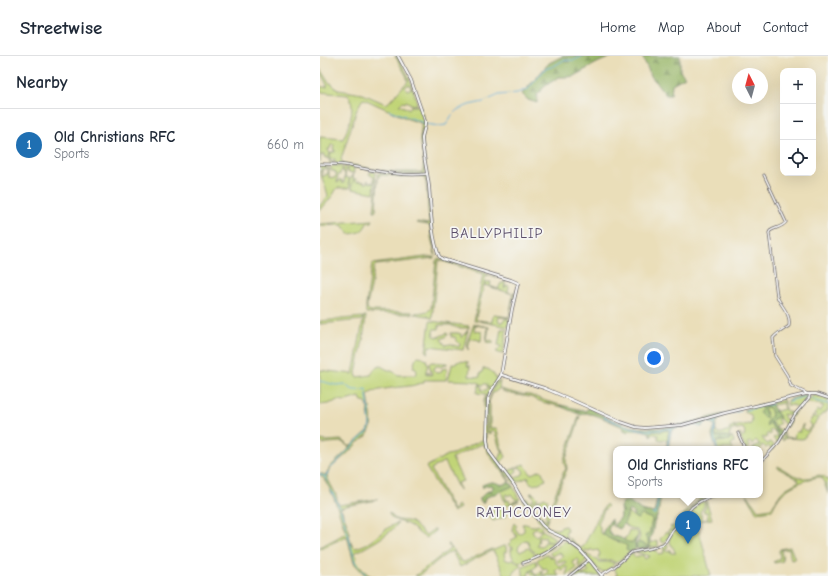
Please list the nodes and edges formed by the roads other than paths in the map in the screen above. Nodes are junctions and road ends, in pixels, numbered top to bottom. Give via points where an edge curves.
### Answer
1 (398, 56) edge
2 (320, 164) edge
3 (427, 174) junction
4 (764, 175) dead end
5 (502, 376) junction
6 (806, 394) junction
7 (810, 394) junction
8 (828, 398) edge
9 (738, 433) dead end
10 (744, 446) edge
11 (763, 460) edge
12 (707, 498) edge
13 (564, 538) junction
14 (589, 560) junction
15 (523, 563) dead end
16 (601, 575) edge
17 (569, 576) edge

1 - 3 street via 411,80 425,119 422,138
2 - 3 street via 397,174
3 - 5 street via 433,234 439,256 518,283
4 - 6 street via 786,222 769,234 777,296 790,320 789,326 773,338 775,356 791,386
5 - 6 street via 548,390 621,422 645,428 682,424
5 - 13 street via 491,390 488,399 489,450 539,523
6 - 7 street
7 - 8 street
7 - 11 street via 779,442
9 - 10 street
12 - 16 street via 692,507 664,544 632,552
13 - 14 street
13 - 15 street via 552,549
14 - 16 street
14 - 17 street

